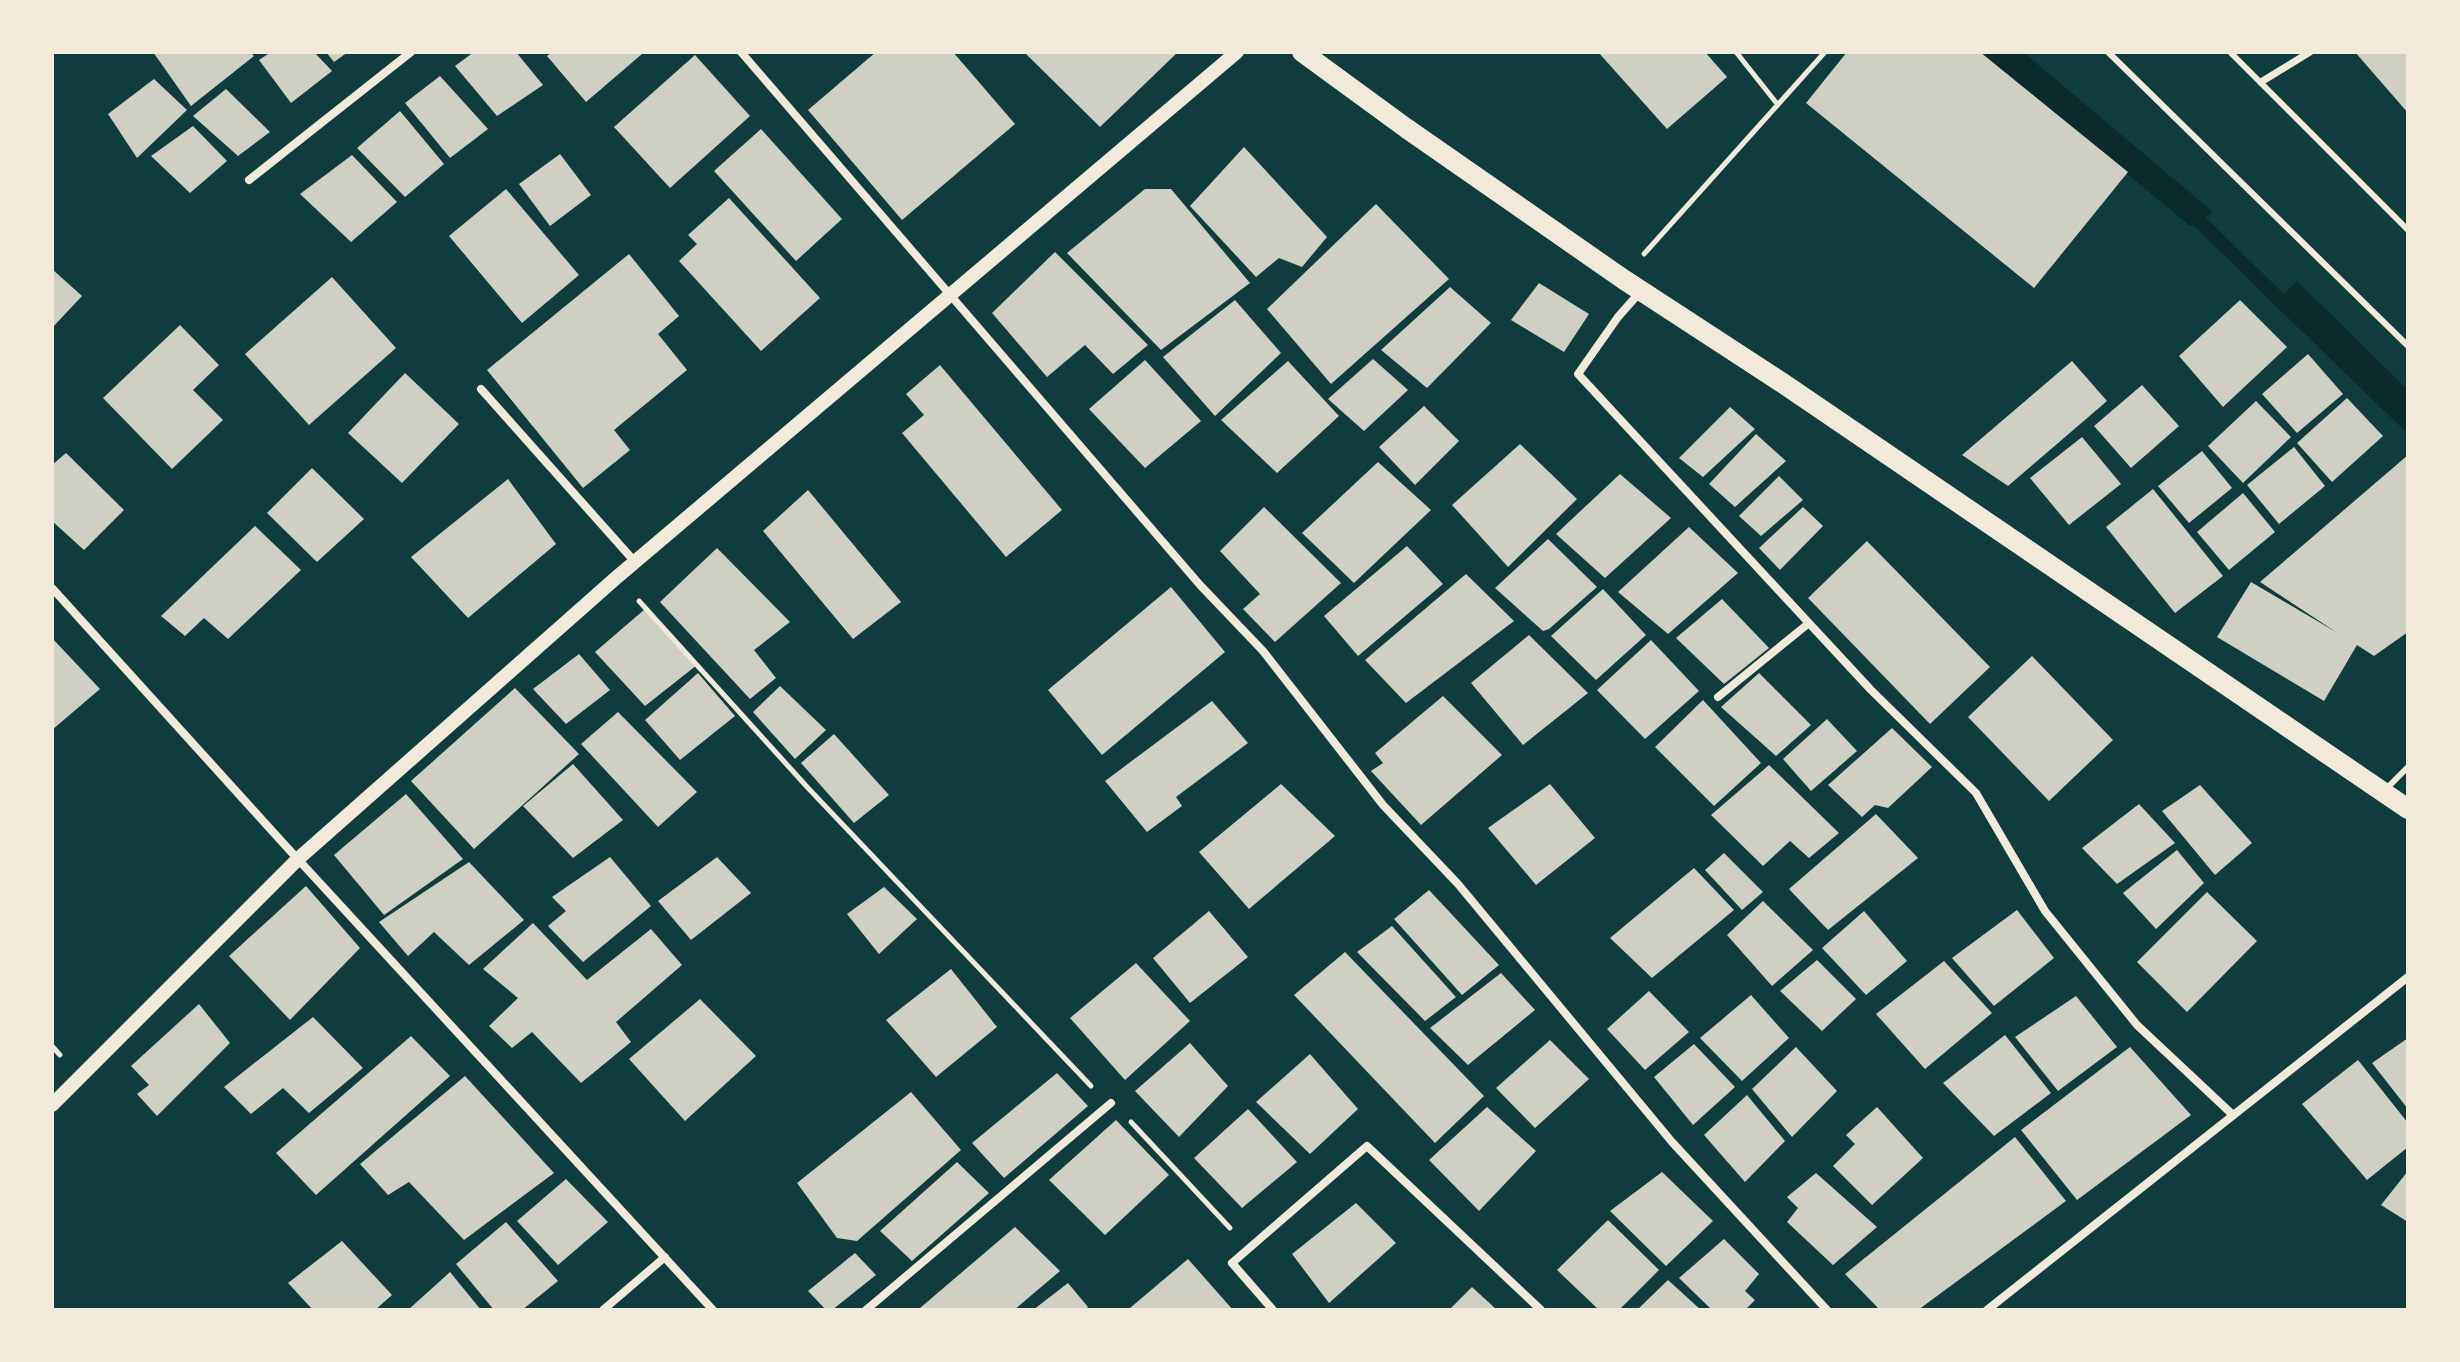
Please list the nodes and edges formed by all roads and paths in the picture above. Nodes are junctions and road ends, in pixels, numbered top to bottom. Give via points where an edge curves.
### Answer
1 (411, 52) edge
2 (741, 52) edge
3 (1237, 52) edge
4 (1302, 52) edge
5 (1736, 52) edge
6 (1825, 52) edge
7 (2108, 52) edge
8 (2230, 52) edge
9 (2310, 52) edge
10 (2261, 82) junction
11 (1778, 105) junction
12 (249, 180) dead end
13 (2408, 230) edge
14 (1623, 279) junction
15 (1642, 291) junction
16 (950, 296) junction
17 (2408, 346) edge
18 (481, 389) dead end
19 (635, 562) junction
20 (617, 577) junction
21 (52, 588) edge
22 (1809, 623) junction
23 (1718, 697) dead end
24 (2408, 767) edge
25 (2384, 792) junction
26 (2408, 809) edge
27 (298, 859) junction
28 (2408, 977) edge
29 (1111, 1103) junction
30 (52, 1105) edge
31 (2233, 1115) junction
32 (1249, 1248) junction
33 (665, 1257) junction
34 (603, 1310) edge
35 (713, 1310) edge
36 (866, 1310) edge
37 (1273, 1310) edge
38 (1541, 1310) edge
39 (1827, 1310) edge
40 (1987, 1310) edge

1 - 12 street
2 - 16 street
3 - 16 street
4 - 14 main road
5 - 11 path
6 - 11 path
7 - 17 lane
8 - 10 lane
9 - 10 street
10 - 13 lane
11 - 14 path
14 - 15 main road
15 - 22 street via 1578,374
15 - 25 main road
16 - 19 street
16 - 39 street via 1263,651 1383,805 1458,884 1672,1142
18 - 19 street
19 - 20 street
20 - 27 street
20 - 29 path via 808,788
21 - 27 street
22 - 23 street
22 - 31 street via 1976,793 2045,911 2137,1025
24 - 25 lane
25 - 26 main road
27 - 30 street
27 - 33 street
28 - 31 street
29 - 32 path
29 - 36 street
31 - 40 street
32 - 37 street via 1232,1263
32 - 38 street via 1367,1146
33 - 34 street
33 - 35 street

